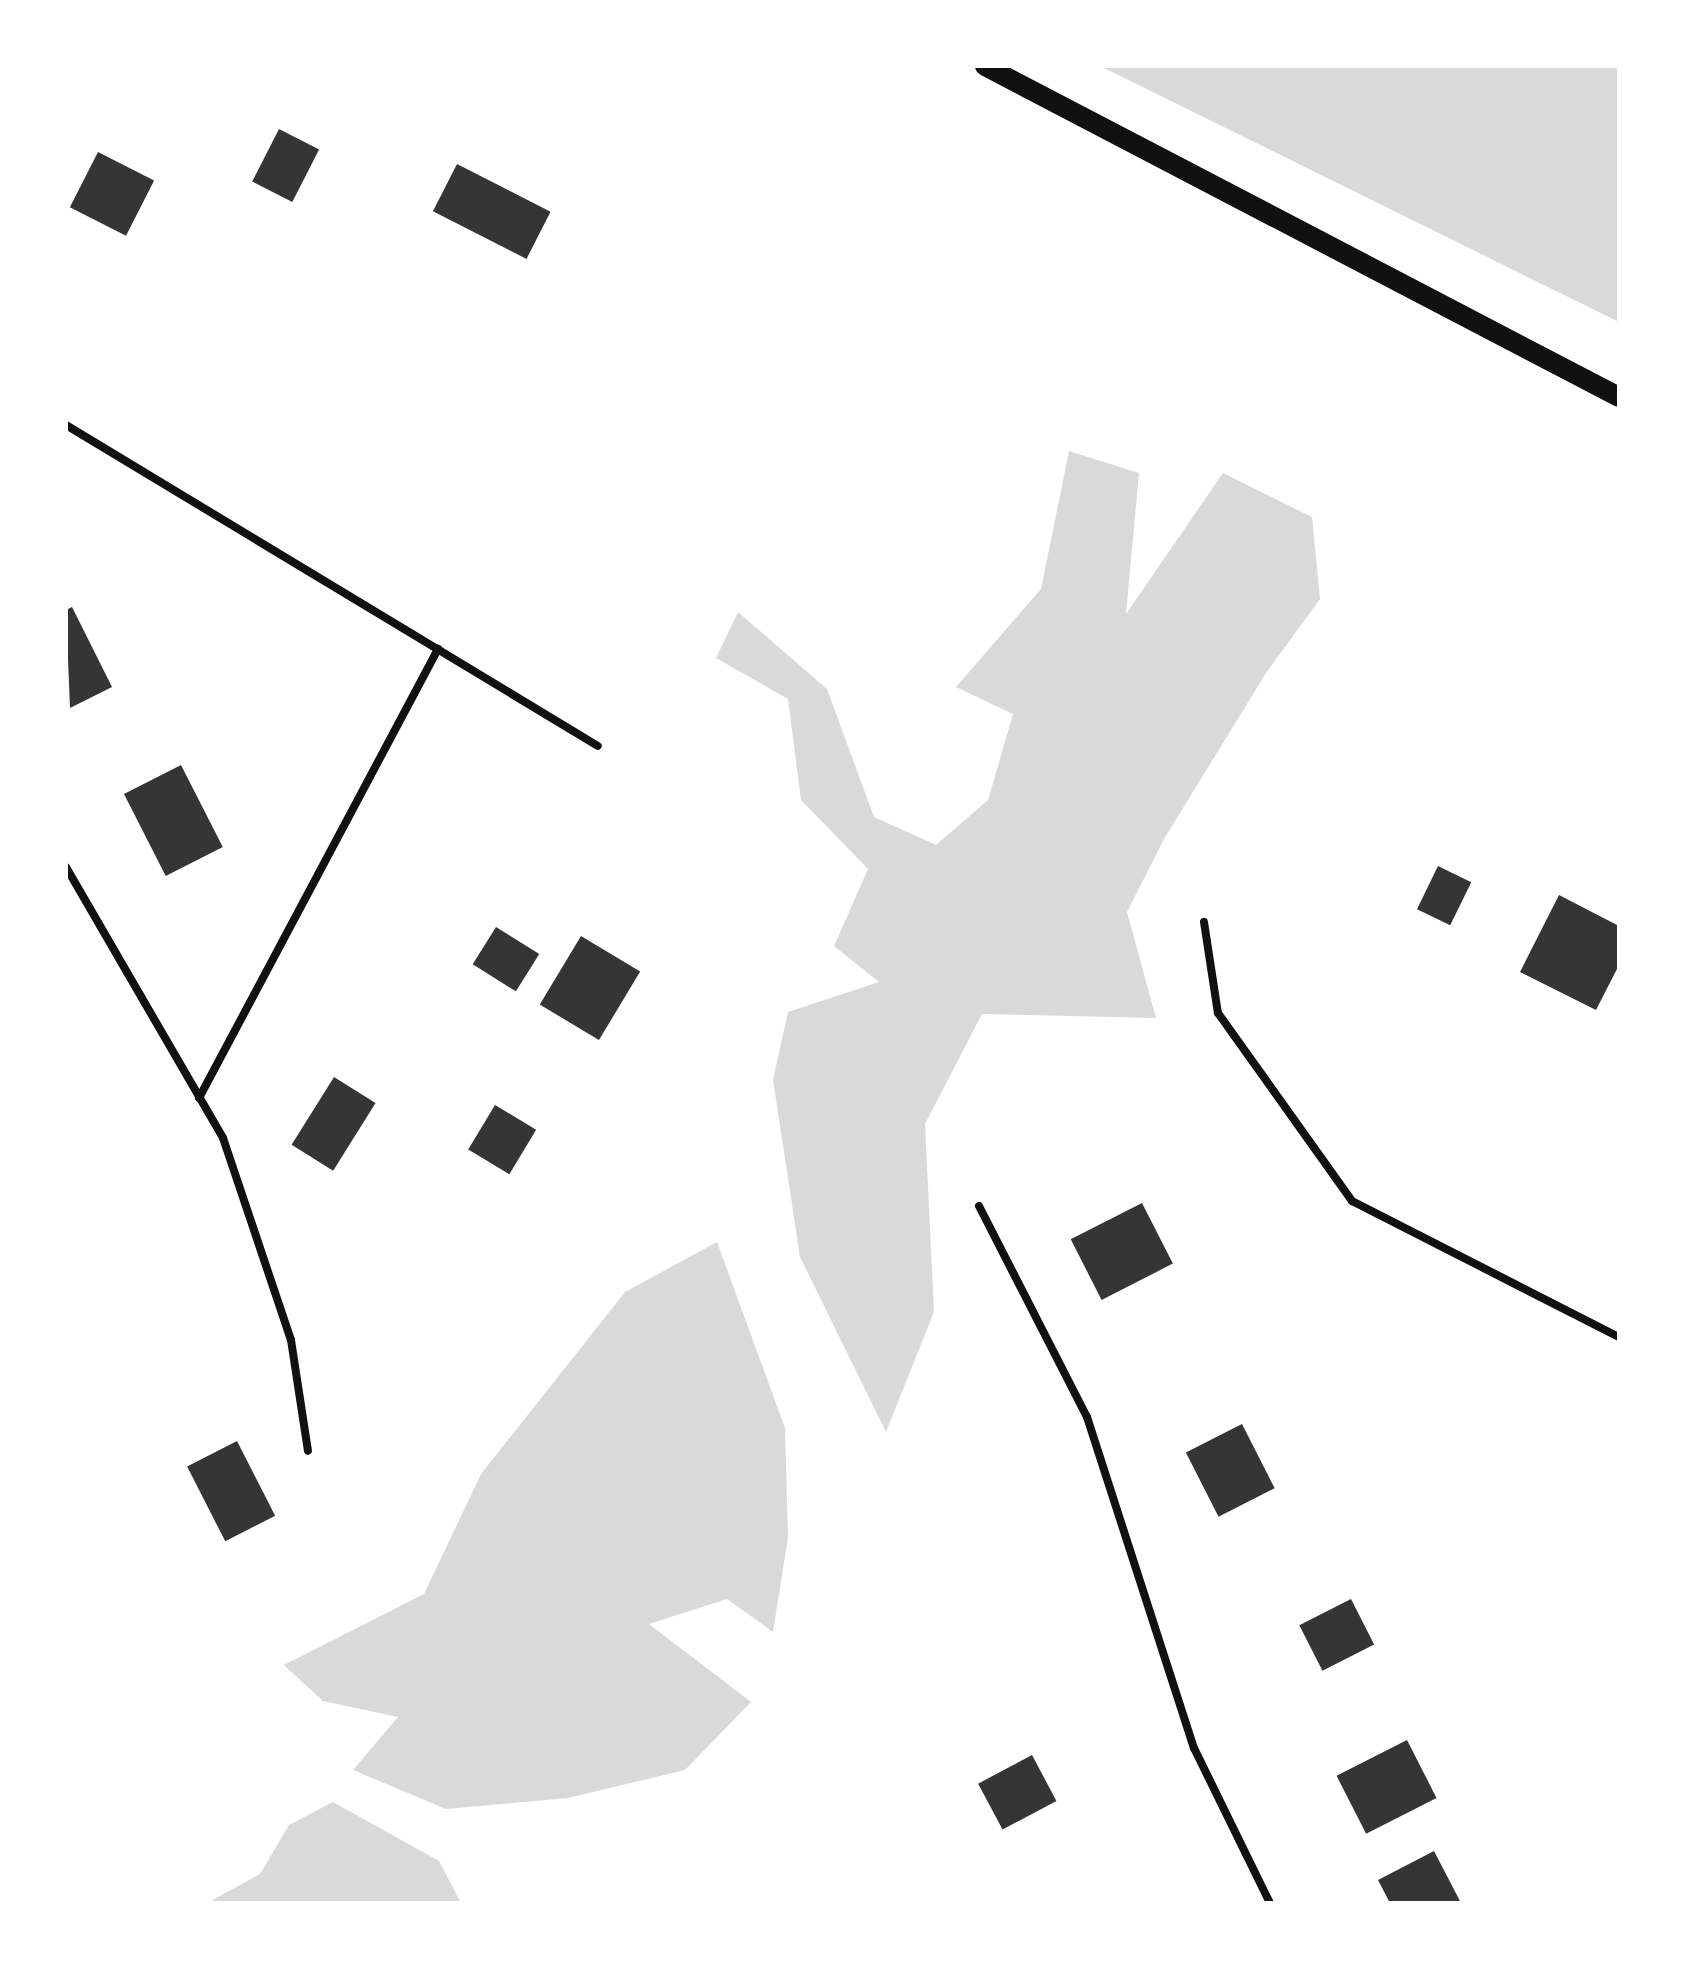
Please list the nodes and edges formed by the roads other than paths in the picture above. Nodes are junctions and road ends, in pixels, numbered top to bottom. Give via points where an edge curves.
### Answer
1 (985, 66) edge
2 (1619, 397) edge
3 (66, 425) edge
4 (438, 649) junction
5 (598, 746) dead end
6 (66, 867) edge
7 (1204, 922) dead end
8 (199, 1098) junction
9 (979, 1206) dead end
10 (1619, 1337) edge
11 (308, 1451) dead end
12 (1270, 1903) edge

1 - 2 main road
3 - 4 street
4 - 5 street
4 - 8 street
6 - 8 street
7 - 10 street via 1218,1013 1352,1201
8 - 11 street via 223,1138 291,1340
9 - 12 street via 1087,1417 1194,1748

